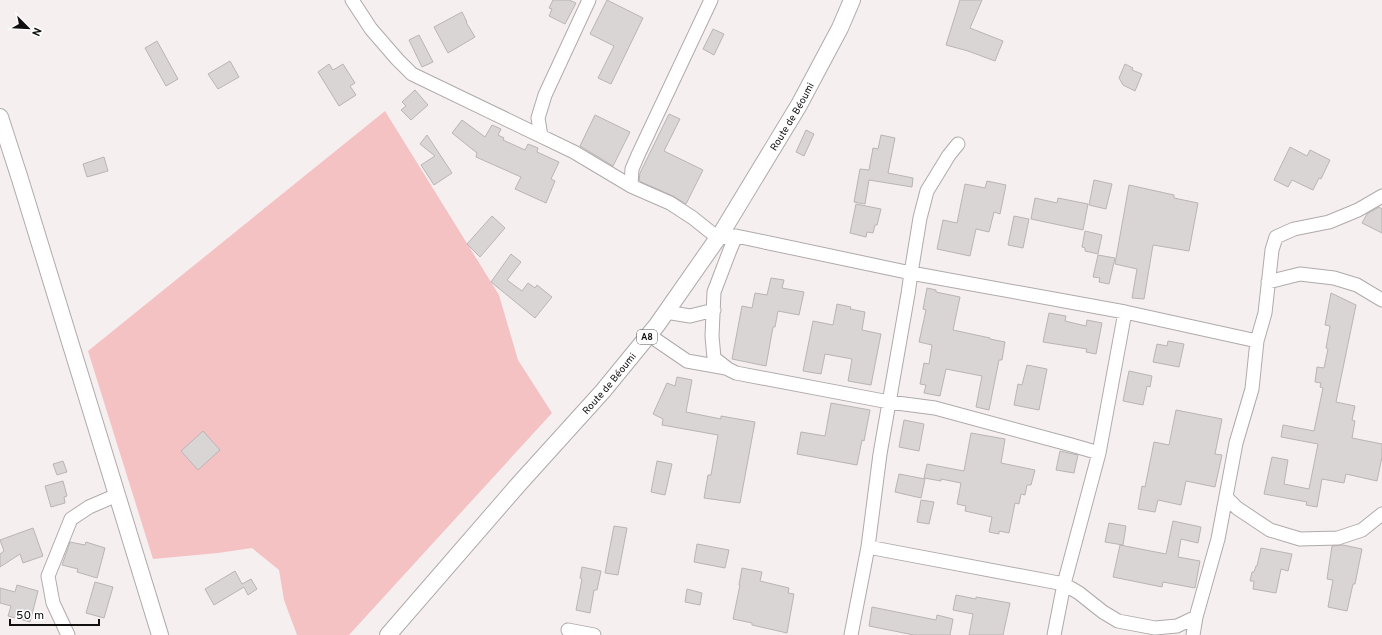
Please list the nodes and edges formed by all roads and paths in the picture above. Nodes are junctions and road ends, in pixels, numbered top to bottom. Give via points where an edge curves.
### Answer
1 (352, 0) edge
2 (589, 0) edge
3 (711, 0) edge
4 (852, 0) edge
5 (0, 117) edge
6 (541, 136) junction
7 (958, 144) dead end
8 (631, 186) junction
9 (1382, 196) edge
10 (736, 236) junction
11 (718, 238) junction
12 (911, 273) junction
13 (1268, 282) junction
14 (1382, 300) edge
15 (714, 310) junction
16 (666, 312) junction
17 (1125, 312) junction
18 (649, 334) junction
19 (1257, 341) junction
20 (728, 369) junction
21 (889, 402) junction
22 (1099, 453) junction
23 (117, 495) junction
24 (1226, 497) junction
25 (1382, 514) edge
26 (868, 547) junction
27 (1064, 584) junction
28 (1196, 617) junction
29 (568, 630) dead end
30 (68, 635) edge
31 (160, 635) edge
32 (388, 635) edge
33 (594, 635) edge
34 (851, 635) edge
35 (1054, 635) edge
36 (1193, 635) edge

1 - 6 street via 371,29 412,74
2 - 6 street via 544,95 538,118
3 - 8 street via 638,155 632,169
4 - 11 main road, Route de Béoumi / A8 via 799,105
5 - 23 main road
6 - 8 street via 574,152
7 - 12 street via 927,191
8 - 11 street via 670,203 694,218
9 - 13 street via 1329,222 1294,229 1276,237
10 - 11 street
10 - 12 street
10 - 15 street via 714,292
11 - 16 main road, Route de Béoumi / A8
12 - 17 street
12 - 21 street
13 - 14 street via 1300,274 1334,278 1357,286
13 - 19 street via 1265,313
15 - 16 street via 690,316
15 - 20 street via 714,358
16 - 18 main road, Route de Béoumi / A8
17 - 19 street
17 - 22 street
18 - 20 street via 687,361
18 - 32 main road, Route de Béoumi / A8 via 603,391
19 - 24 street via 1252,389 1236,443
20 - 21 street
21 - 22 street via 935,408
21 - 26 street
22 - 27 street
23 - 30 street via 89,507 71,519 48,576 53,603
23 - 31 main road
24 - 25 street via 1237,508 1270,530 1300,539 1338,538 1362,530
24 - 28 street via 1218,539
26 - 27 street
26 - 34 street
27 - 28 street via 1118,621 1155,628 1177,626
27 - 35 street
28 - 36 street
29 - 33 street

